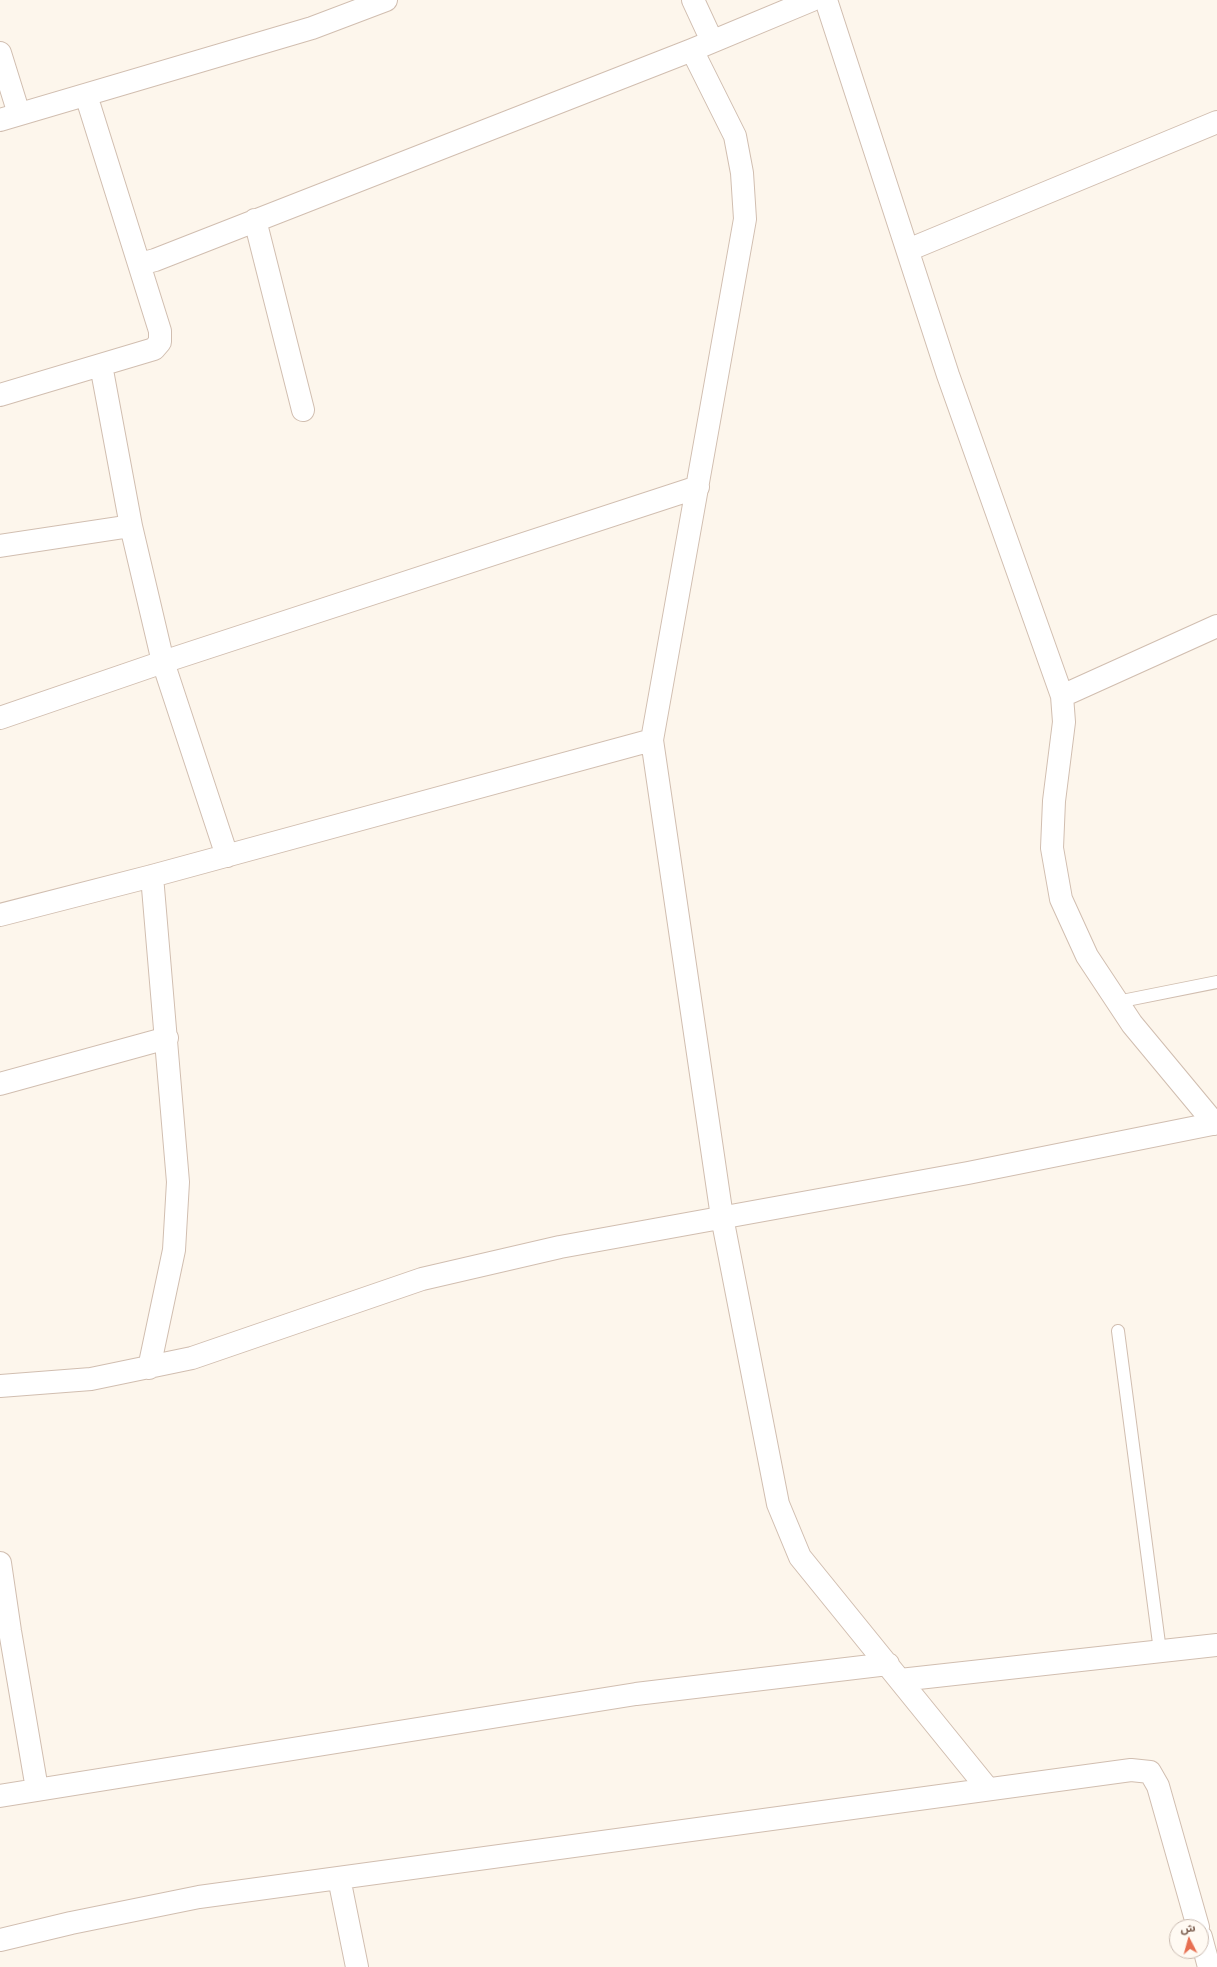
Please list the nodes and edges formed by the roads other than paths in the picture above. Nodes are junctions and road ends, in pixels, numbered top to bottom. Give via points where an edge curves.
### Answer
1 (386, 0) edge
2 (693, 0) edge
3 (812, 0) edge
4 (826, 0) edge
5 (712, 41) junction
6 (692, 50) junction
7 (0, 53) edge
8 (86, 95) junction
9 (10, 117) edge
10 (1217, 122) edge
11 (255, 220) junction
12 (908, 250) junction
13 (140, 264) junction
14 (101, 365) junction
15 (0, 395) edge
16 (303, 410) dead end
17 (698, 487) junction
18 (131, 526) junction
19 (0, 546) edge
20 (1217, 626) edge
21 (163, 662) junction
22 (1062, 696) junction
23 (0, 718) edge
24 (652, 740) junction
25 (227, 856) junction
26 (152, 876) junction
27 (0, 915) edge
28 (1217, 982) edge
29 (1117, 1002) junction
30 (167, 1038) junction
31 (0, 1084) edge
32 (1216, 1123) edge
33 (722, 1217) junction
34 (1118, 1331) dead end
35 (149, 1368) junction
36 (0, 1386) edge
37 (0, 1563) edge
38 (1217, 1645) edge
39 (1160, 1651) junction
40 (894, 1672) junction
41 (37, 1789) junction
42 (988, 1789) junction
43 (0, 1796) edge
44 (339, 1878) junction
45 (1196, 1919) edge
46 (0, 1940) edge
47 (357, 1967) edge

1 - 8 street via 312,28
2 - 5 street
3 - 5 street
4 - 12 street
5 - 6 street
6 - 11 street
6 - 17 street via 734,136 742,173 745,219
7 - 9 street
8 - 9 street
8 - 13 street
10 - 12 street
11 - 13 street
11 - 16 street
12 - 22 street via 948,375
13 - 14 street via 160,330 160,342 154,349
14 - 15 street
14 - 18 street
17 - 21 street
17 - 24 street
18 - 19 street
18 - 21 street
20 - 22 street
21 - 23 street
21 - 25 street
22 - 29 street via 1064,722 1054,801 1052,848 1061,899 1087,956
24 - 25 street
24 - 33 street
25 - 26 street
26 - 27 street
26 - 30 street
28 - 29 lane
29 - 32 street via 1132,1024
30 - 31 street
30 - 35 street via 178,1182 174,1250
32 - 33 street via 968,1173
33 - 35 street via 560,1247 422,1279 192,1358
33 - 40 street via 778,1504 800,1557
34 - 39 lane
35 - 36 street via 92,1379
37 - 41 street
38 - 39 street
39 - 40 street
40 - 41 street via 636,1694
40 - 42 street
41 - 43 street
42 - 44 street
42 - 45 street via 1131,1770 1150,1772 1158,1786
44 - 46 street via 199,1897
44 - 47 street

